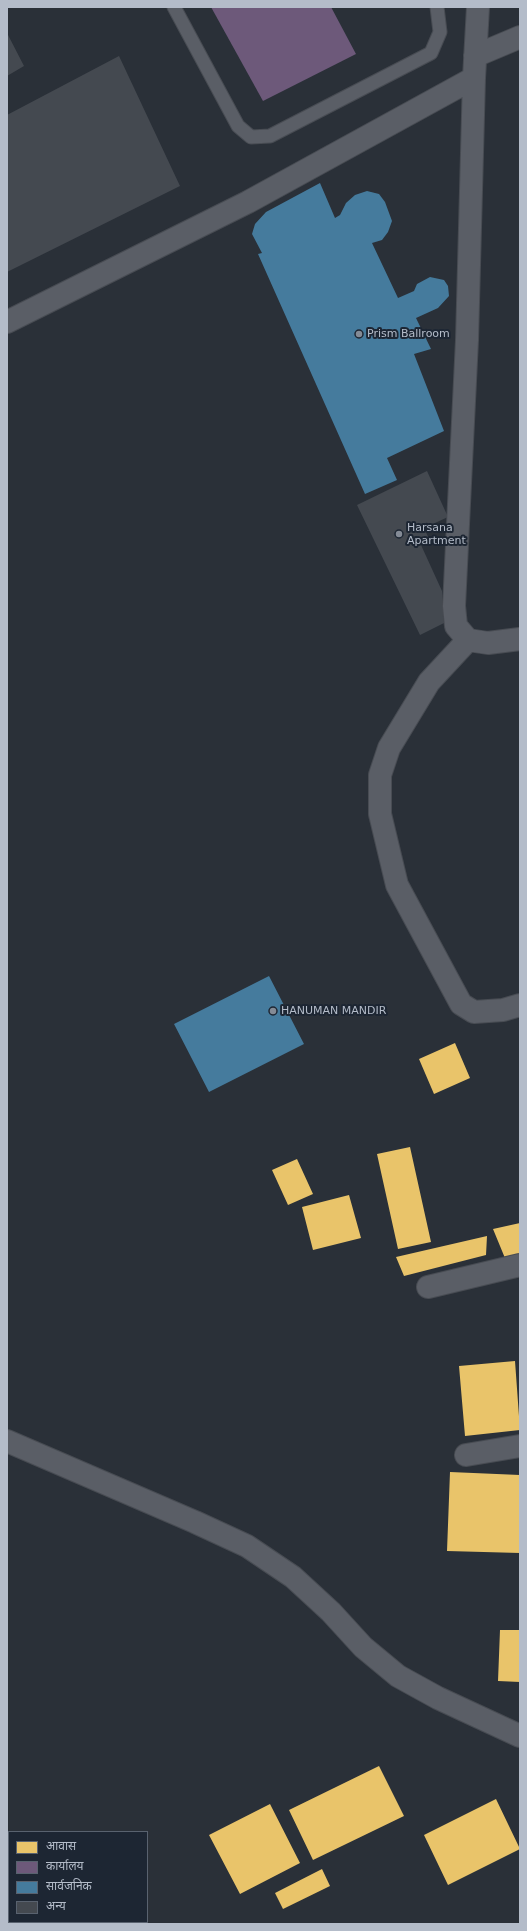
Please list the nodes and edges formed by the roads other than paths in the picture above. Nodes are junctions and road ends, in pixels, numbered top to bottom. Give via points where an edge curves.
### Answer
1 (174, 7) edge
2 (437, 7) edge
3 (478, 7) edge
4 (520, 37) edge
5 (475, 56) junction
6 (474, 78) junction
7 (7, 322) edge
8 (520, 639) edge
9 (468, 640) junction
10 (520, 1005) edge
11 (520, 1265) edge
12 (428, 1287) dead end
13 (7, 1441) edge
14 (520, 1446) edge
15 (466, 1455) dead end
16 (520, 1736) edge

1 - 2 lane via 238,126 251,137 270,136 431,53 440,32
3 - 5 street
4 - 5 street
5 - 6 street
6 - 7 street via 248,202
6 - 9 street via 468,340 454,606 456,626
8 - 9 street via 488,643
9 - 10 street via 429,682 389,748 380,775 380,814 397,885 461,1004 474,1012 503,1010
11 - 12 street
13 - 16 street via 247,1546 293,1577 331,1612 363,1647 398,1676 438,1698
14 - 15 street

